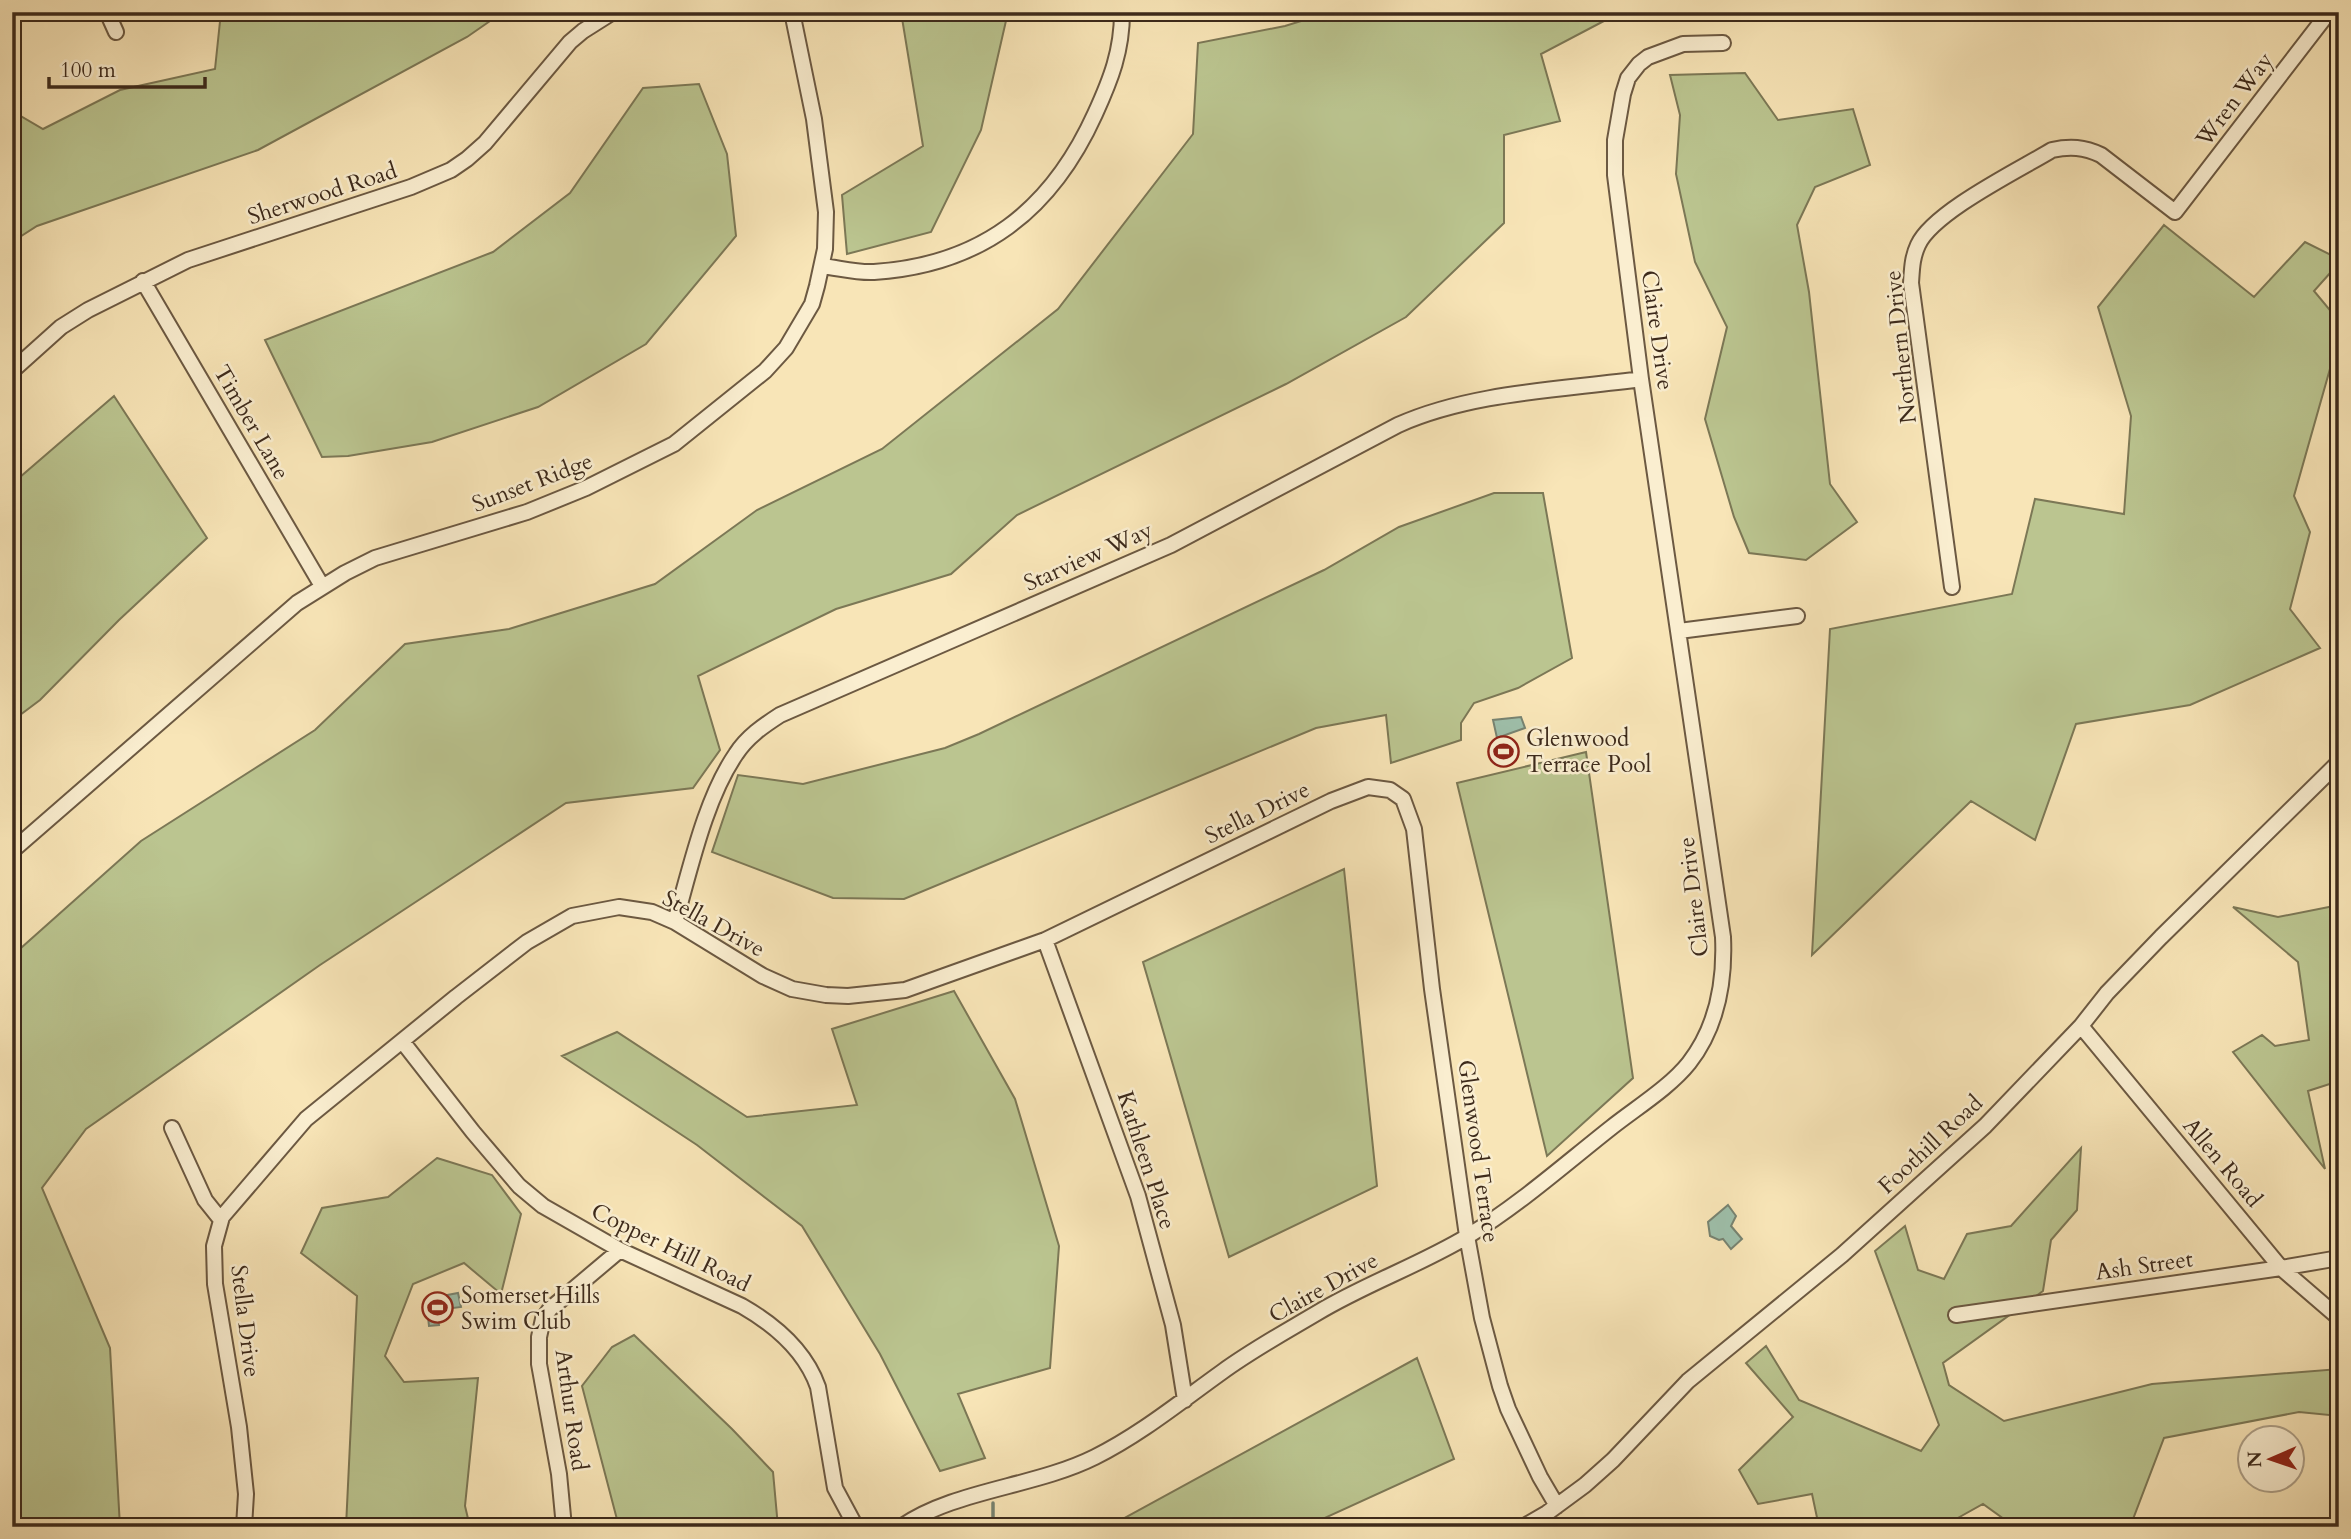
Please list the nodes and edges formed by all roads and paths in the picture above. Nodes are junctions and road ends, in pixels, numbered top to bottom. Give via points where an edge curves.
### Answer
1 (107, 12) edge
2 (613, 12) edge
3 (792, 12) edge
4 (1122, 12) edge
5 (2329, 12) edge
6 (116, 32) dead end
7 (1723, 43) dead end
8 (2175, 212) joint
9 (821, 266) junction
10 (143, 281) junction
11 (12, 371) edge
12 (1642, 379) junction
13 (322, 586) junction
14 (1952, 587) dead end
15 (1797, 616) dead end
16 (1679, 631) junction
17 (2339, 762) edge
18 (1397, 793) joint
19 (12, 851) edge
20 (675, 922) junction
21 (1045, 940) junction
22 (2081, 1026) junction
23 (402, 1041) junction
24 (172, 1128) dead end
25 (221, 1220) junction
26 (1467, 1236) junction
27 (620, 1250) junction
28 (2339, 1258) edge
29 (2281, 1268) junction
30 (1956, 1315) dead end
31 (2339, 1318) edge
32 (1185, 1400) junction
33 (1557, 1506) junction
34 (244, 1527) edge
35 (564, 1527) edge
36 (856, 1527) edge
37 (901, 1527) edge
38 (1523, 1527) edge

1 - 6 street
2 - 10 street, Sherwood Road via 570,42 485,143 452,170 188,260
3 - 9 street, Sunset Ridge via 814,119 826,212
4 - 9 street via 1113,75 1086,133 1043,195 1007,229 968,251 925,265 873,272
5 - 8 street, Wren Way
7 - 12 street, Claire Drive via 1683,44 1648,57 1628,78 1623,94 1615,175
8 - 14 street, Northern Drive via 2101,155 2087,148 2064,147 1950,212 1918,244 1911,283
9 - 13 street, Sunset Ridge via 812,304 786,348 765,371 674,444 527,512 375,558
10 - 11 street, Sherwood Road via 61,327
10 - 13 street, Timber Lane
12 - 16 street, Claire Drive
12 - 20 street, Starview Way via 1485,400 1426,413 1171,545 780,715 760,727 727,767
13 - 19 street, Sunset Ridge via 279,617
15 - 16 street
16 - 26 street, Claire Drive via 1723,937 1724,963 1711,1023 1681,1072
17 - 22 street, Foothill Road via 2161,937
18 - 21 street, Stella Drive via 1382,787 1360,789
18 - 26 street, Glenwood Terrace via 1404,799 1413,829
20 - 21 street, Stella Drive via 763,976 792,989 826,995 905,990
20 - 23 street, Stella Drive via 652,912 619,907 572,916 527,942
21 - 32 street, Kathleen Place via 1138,1196 1173,1325
22 - 29 street, Allen Road
22 - 33 street, Foothill Road via 1985,1126 1842,1255 1688,1381 1613,1460
23 - 25 street, Stella Drive via 306,1119
23 - 27 street, Copper Hill Road via 519,1186 543,1206
24 - 25 street via 205,1200
25 - 34 street, Stella Drive via 214,1247 215,1284 239,1427 246,1494
26 - 32 street, Claire Drive via 1320,1311 1224,1370
26 - 33 street, Glenwood Terrace via 1500,1387
27 - 35 street, Arthur Road via 550,1309 539,1337 539,1364
27 - 36 street, Copper Hill Road via 760,1316 802,1356 818,1387 835,1488
28 - 29 street, Ash Street
29 - 30 street, Ash Street
29 - 31 street, Allen Road
32 - 37 street, Claire Drive via 1094,1458 939,1507
33 - 38 street, Foothill Road

